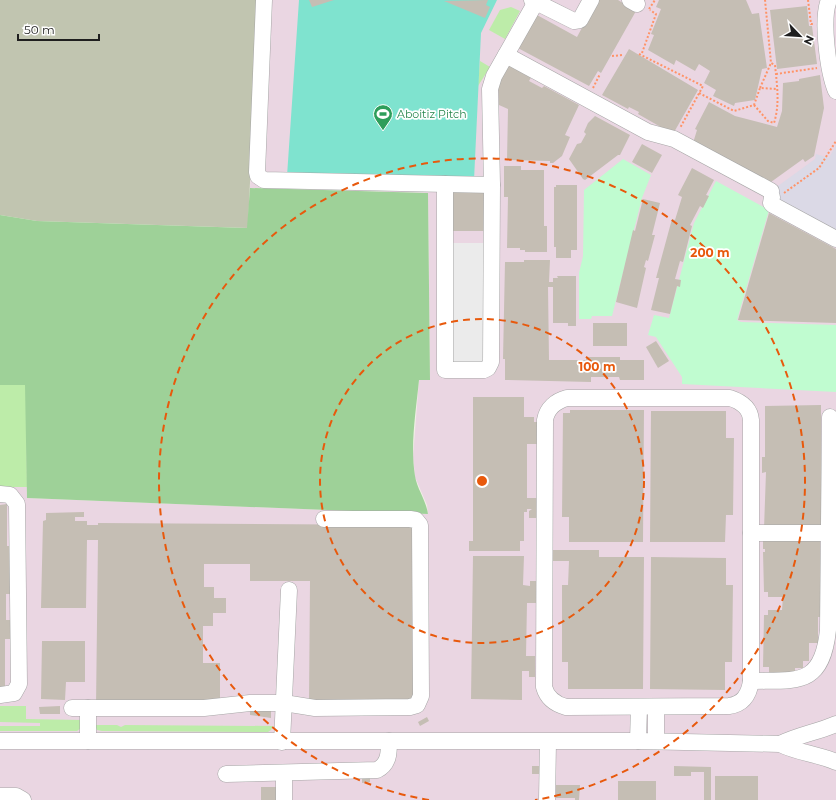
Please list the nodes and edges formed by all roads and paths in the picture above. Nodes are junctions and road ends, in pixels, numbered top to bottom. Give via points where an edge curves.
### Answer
1 (264, 0) edge
2 (591, 0) edge
3 (765, 0) edge
4 (829, 0) edge
5 (535, 1) edge
6 (639, 5) edge
7 (506, 55) junction
8 (623, 55) dead end
9 (612, 56) dead end
10 (771, 63) junction
11 (830, 66) junction
12 (776, 74) junction
13 (760, 88) junction
14 (777, 89) junction
15 (836, 91) edge
16 (699, 93) junction
17 (754, 105) junction
18 (674, 139) junction
19 (836, 141) edge
20 (445, 184) junction
21 (492, 185) junction
22 (772, 194) junction
23 (836, 239) edge
24 (830, 417) dead end
25 (0, 494) edge
26 (324, 519) dead end
27 (751, 533) junction
28 (829, 533) junction
29 (289, 590) dead end
30 (751, 681) junction
31 (0, 695) edge
32 (284, 703) junction
33 (639, 707) junction
34 (656, 707) junction
35 (836, 724) edge
36 (0, 741) edge
37 (88, 741) junction
38 (389, 741) junction
39 (638, 741) junction
40 (282, 742) junction
41 (548, 742) junction
42 (656, 742) junction
43 (780, 744) junction
44 (836, 762) edge
45 (226, 774) dead end
46 (284, 774) junction
47 (0, 796) edge
48 (23, 800) edge
49 (284, 800) edge
50 (547, 800) edge

1 - 20 street via 258,176 264,180
2 - 5 street via 582,18 577,21
3 - 10 path
4 - 11 street via 824,22
5 - 7 street
6 - 16 path via 656,14 640,54 702,86
7 - 18 street via 648,132
7 - 21 street via 490,89
8 - 9 path
10 - 12 path via 775,66
10 - 13 path
11 - 12 path
11 - 15 street
12 - 14 path
13 - 14 path
13 - 17 path
14 - 17 path via 778,109 774,123 768,121
16 - 17 path via 734,111
16 - 18 path
18 - 22 street
19 - 22 path via 824,163 811,176 780,196
20 - 21 street
20 - 21 street via 445,370 484,370 490,362
22 - 23 street via 773,205
24 - 28 street
25 - 31 street via 10,495 17,504 19,684 14,693
26 - 32 street via 410,519 420,524 421,696 419,702 410,707 315,708
27 - 28 street
27 - 30 street
27 - 33 street via 751,420 749,410 741,403 730,398 567,398 558,401 547,412 544,688 550,699 566,707
28 - 30 street via 828,630 822,658 813,671 803,678
29 - 32 street
30 - 34 street via 746,697 735,705
32 - 37 street via 250,703 204,708 80,708
32 - 40 street
33 - 34 street
33 - 39 street
34 - 42 street
35 - 43 street
36 - 37 street
37 - 40 street
38 - 40 street
38 - 41 street
38 - 46 street via 387,761 377,770
39 - 41 street
39 - 42 street
41 - 50 street
42 - 43 street
43 - 44 street via 792,750
45 - 46 street
46 - 49 street
47 - 48 street via 16,796

